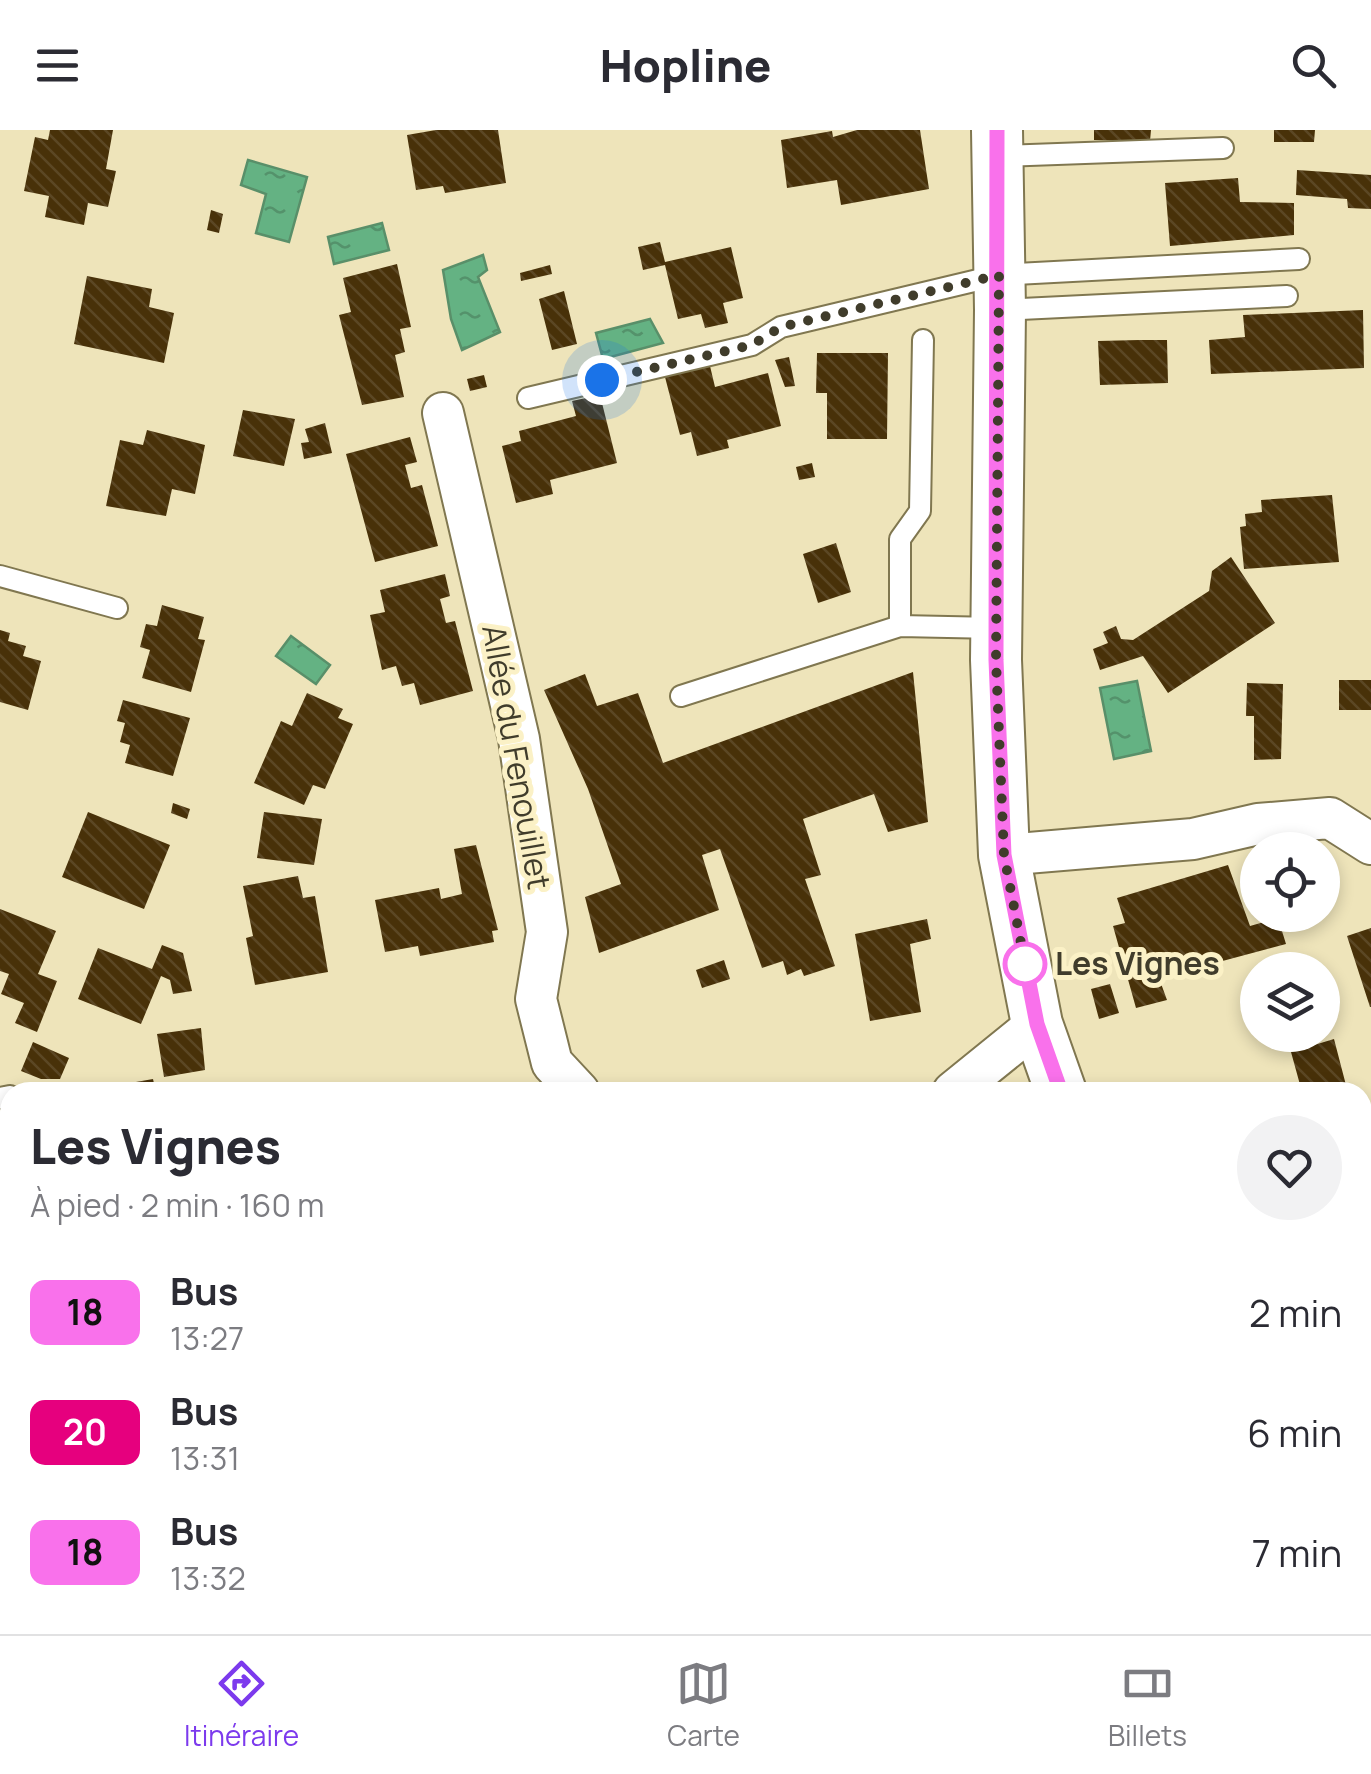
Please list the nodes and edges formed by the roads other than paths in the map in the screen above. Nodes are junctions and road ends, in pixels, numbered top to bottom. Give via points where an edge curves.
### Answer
1 (997, 143) edge
2 (1223, 148) dead end
3 (1299, 259) dead end
4 (1000, 292) junction
5 (1287, 296) dead end
6 (923, 340) dead end
7 (528, 398) dead end
8 (444, 414) dead end
9 (0, 576) edge
10 (117, 608) dead end
11 (900, 626) junction
12 (996, 628) junction
13 (681, 696) dead end
14 (1371, 844) edge
15 (1004, 855) junction
16 (1037, 1024) junction
17 (570, 1082) edge
18 (965, 1082) edge
19 (1057, 1082) edge

1 - 2 lane
1 - 4 street
3 - 4 lane
4 - 5 lane
4 - 7 lane via 781,327 752,345
4 - 12 street
6 - 11 lane via 920,511 900,539
8 - 17 street, Allée du Fenouillet via 518,739 546,932 536,999 552,1062
9 - 10 lane
11 - 12 lane
11 - 13 lane
12 - 15 street
14 - 15 street via 1330,818 1192,839
15 - 16 street
16 - 18 street
16 - 19 street

